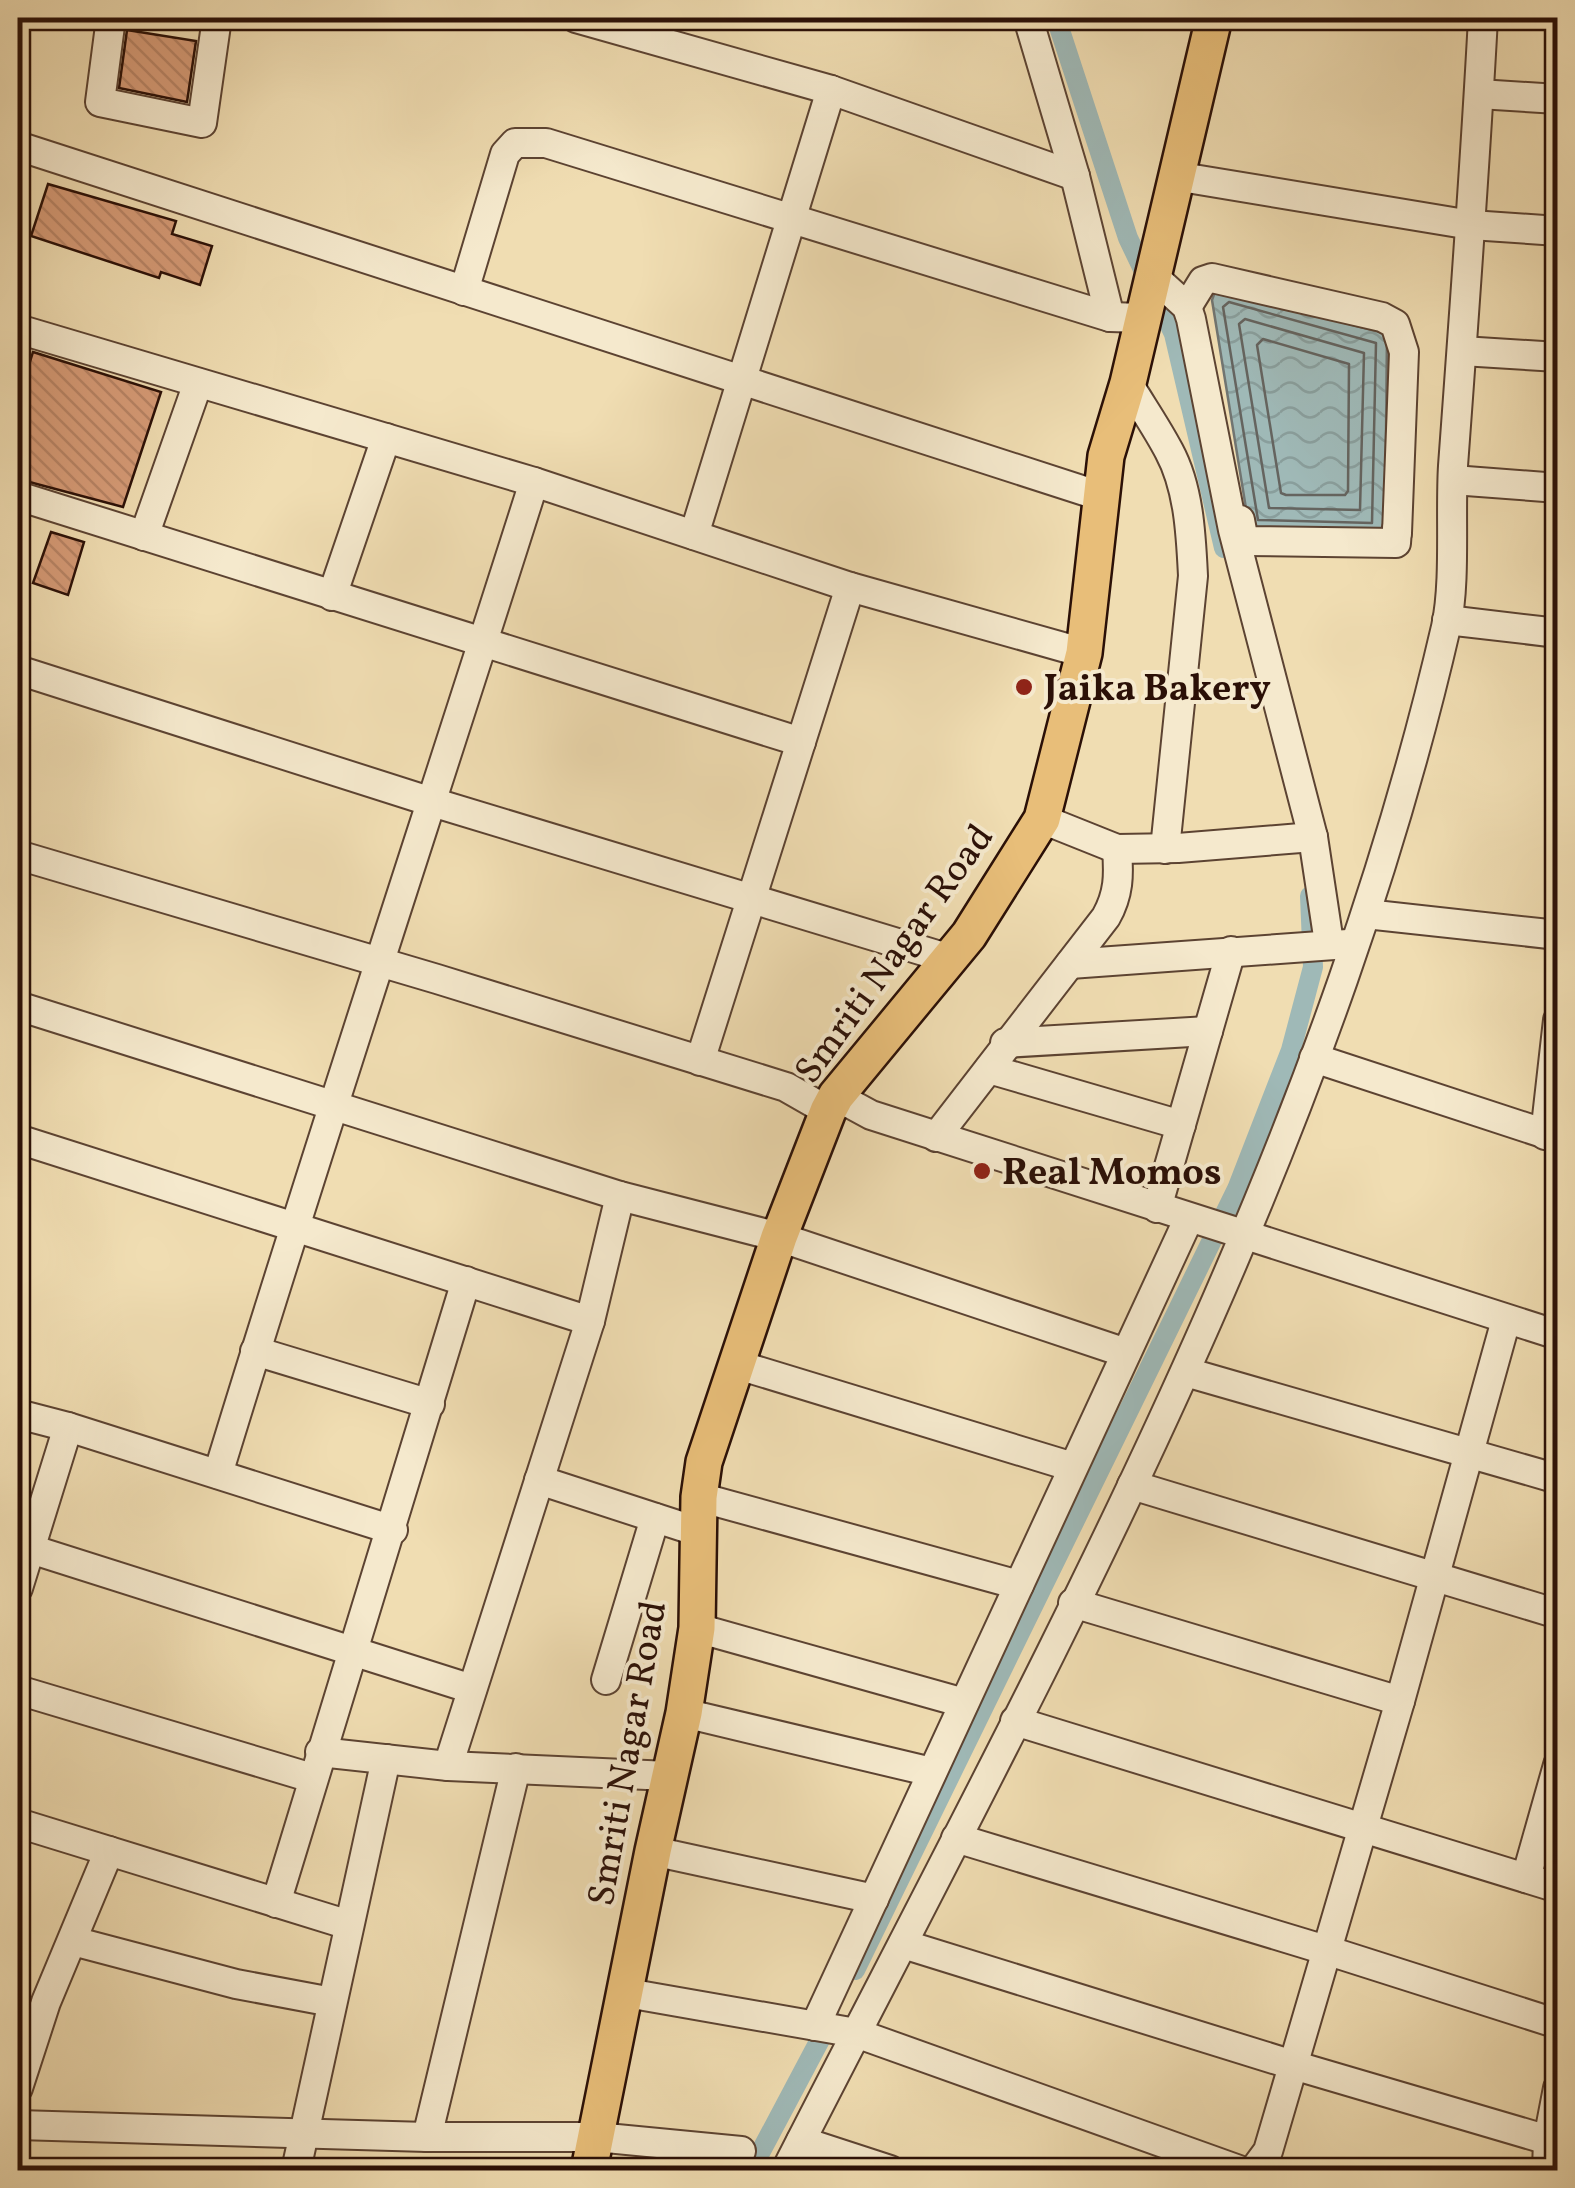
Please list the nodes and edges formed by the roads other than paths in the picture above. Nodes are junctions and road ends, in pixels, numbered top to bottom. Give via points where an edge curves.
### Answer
1 (111, 18) edge
2 (217, 18) edge
3 (576, 18) edge
4 (1028, 18) edge
5 (1214, 18) edge
6 (1483, 18) edge
7 (831, 90) junction
8 (1479, 94) junction
9 (1558, 99) edge
10 (24, 148) dead end
11 (1076, 176) junction
12 (1174, 176) junction
13 (792, 218) junction
14 (1470, 225) junction
15 (1558, 231) edge
16 (1153, 276) junction
17 (1203, 281) junction
18 (464, 291) junction
19 (1187, 308) junction
20 (1126, 318) junction
21 (18, 329) edge
22 (1462, 351) junction
23 (1558, 357) edge
24 (742, 379) junction
25 (198, 382) junction
26 (1128, 382) junction
27 (386, 438) junction
28 (1452, 480) junction
29 (534, 482) junction
30 (1558, 488) edge
31 (18, 496) edge
32 (1100, 496) junction
33 (694, 535) junction
34 (144, 536) junction
35 (1238, 546) junction
36 (1370, 550) dead end
37 (850, 587) junction
38 (332, 596) junction
39 (1448, 620) junction
40 (1558, 632) edge
41 (484, 642) junction
42 (1084, 653) junction
43 (18, 670) edge
44 (801, 742) junction
45 (432, 802) junction
46 (1042, 819) junction
47 (1313, 837) junction
48 (1117, 849) junction
49 (1164, 849) junction
50 (18, 855) edge
51 (751, 899) junction
52 (1366, 914) junction
53 (1558, 935) edge
54 (1343, 944) junction
55 (1231, 951) junction
56 (950, 960) junction
57 (381, 962) junction
58 (1070, 964) junction
59 (18, 1006) edge
60 (1558, 1020) edge
61 (1208, 1032) junction
62 (1006, 1044) junction
63 (1314, 1058) junction
64 (700, 1061) junction
65 (989, 1068) junction
66 (332, 1103) junction
67 (832, 1103) junction
68 (1181, 1125) junction
69 (936, 1136) junction
70 (1552, 1136) edge
71 (18, 1139) edge
72 (620, 1196) junction
73 (1157, 1208) junction
74 (1189, 1218) junction
75 (294, 1226) junction
76 (778, 1236) junction
77 (1246, 1236) junction
78 (466, 1281) junction
79 (1506, 1320) junction
80 (590, 1321) junction
81 (1558, 1335) edge
82 (255, 1351) junction
83 (1126, 1353) junction
84 (735, 1364) junction
85 (1186, 1372) junction
86 (430, 1404) junction
87 (18, 1414) edge
88 (68, 1427) junction
89 (1467, 1452) junction
90 (1073, 1467) junction
91 (218, 1474) junction
92 (1558, 1479) edge
93 (539, 1480) junction
94 (1132, 1485) junction
95 (699, 1515) junction
96 (655, 1518) junction
97 (393, 1530) junction
98 (24, 1547) edge
99 (1434, 1577) junction
100 (1019, 1585) junction
101 (18, 1588) edge
102 (1073, 1603) junction
103 (1558, 1614) edge
104 (697, 1628) junction
105 (352, 1652) junction
106 (606, 1680) dead end
107 (472, 1689) junction
108 (18, 1690) edge
109 (1400, 1701) junction
110 (964, 1703) junction
111 (684, 1713) junction
112 (1015, 1721) junction
113 (386, 1759) junction
114 (316, 1765) junction
115 (448, 1766) junction
116 (1558, 1766) edge
117 (516, 1768) junction
118 (932, 1772) junction
119 (669, 1776) junction
120 (18, 1823) edge
121 (1363, 1827) junction
122 (956, 1838) junction
123 (652, 1850) junction
124 (110, 1852) junction
125 (1526, 1878) junction
126 (1558, 1888) edge
127 (874, 1899) junction
128 (276, 1903) junction
129 (349, 1926) junction
130 (73, 1941) junction
131 (903, 1944) junction
132 (1328, 1950) junction
133 (627, 1993) junction
134 (332, 2002) junction
135 (1558, 2024) edge
136 (815, 2026) junction
137 (856, 2033) junction
138 (1292, 2065) junction
139 (18, 2088) edge
140 (1558, 2088) edge
141 (18, 2125) edge
142 (303, 2131) junction
143 (427, 2137) junction
144 (1548, 2140) junction
145 (801, 2141) junction
146 (742, 2151) dead end
147 (592, 2154) edge
148 (296, 2170) edge
149 (786, 2170) edge
150 (890, 2170) edge
151 (1239, 2170) edge
152 (1254, 2170) edge
153 (1547, 2170) edge

1 - 2 street via 100,102 202,123
3 - 7 street
4 - 11 street
5 - 12 main road, Smriti Nagar Road
6 - 8 street
7 - 11 street
7 - 13 street
8 - 9 street
8 - 14 street
10 - 18 street
11 - 20 street
12 - 14 street
12 - 16 main road, Smriti Nagar Road
13 - 18 street via 546,142 514,142
13 - 20 street
13 - 24 street
14 - 15 street
14 - 22 street
16 - 19 street
16 - 20 main road, Smriti Nagar Road
17 - 17 street via 1226,279 1395,324 1404,352 1396,544 1244,541
17 - 19 street
18 - 24 street
19 - 35 street
20 - 26 main road, Smriti Nagar Road
21 - 25 street
22 - 23 street
22 - 28 street
24 - 32 street
24 - 33 street
25 - 27 street
25 - 34 street
26 - 32 main road, Smriti Nagar Road
26 - 49 street via 1171,454 1191,536 1193,576
27 - 29 street
27 - 38 street
28 - 30 street
28 - 39 street
29 - 33 street
29 - 41 street
31 - 34 street
32 - 42 main road, Smriti Nagar Road
33 - 37 street
34 - 38 street
35 - 36 street
35 - 47 street
37 - 42 street
37 - 44 street
38 - 41 street
39 - 40 street
39 - 52 street
41 - 44 street
41 - 45 street
42 - 46 main road, Smriti Nagar Road
43 - 45 street
44 - 51 street
45 - 51 street
45 - 57 street
46 - 48 street
46 - 56 main road, Smriti Nagar Road
47 - 49 street
47 - 54 street
48 - 49 street
48 - 58 street via 1116,899
50 - 57 street
51 - 56 street
51 - 64 street
52 - 53 street
52 - 54 street
54 - 55 street
54 - 63 street
55 - 58 street
55 - 61 street
56 - 67 main road, Smriti Nagar Road
57 - 64 street
57 - 66 street
58 - 62 street
59 - 66 street
60 - 70 street
61 - 62 street
61 - 68 street
62 - 65 street
63 - 70 street
63 - 77 street
64 - 67 street
65 - 68 street
65 - 69 street
66 - 72 street
66 - 75 street
67 - 69 street
67 - 76 main road, Smriti Nagar Road
68 - 73 street
69 - 73 street
71 - 75 street
72 - 76 street
72 - 80 street
73 - 74 street
74 - 77 street
74 - 83 street
75 - 78 street
75 - 82 street
76 - 83 street
76 - 84 main road, Smriti Nagar Road
77 - 79 street
77 - 85 street
78 - 80 street
78 - 86 street
79 - 81 street
79 - 89 street
80 - 93 street
82 - 86 street
82 - 91 street
83 - 90 street
84 - 90 street
84 - 95 main road, Smriti Nagar Road via 704,1462
85 - 89 street
85 - 94 street
86 - 97 street
87 - 88 street
88 - 91 street
88 - 98 street
89 - 92 street
89 - 99 street
90 - 100 street
91 - 97 street
93 - 96 street
93 - 107 street
94 - 99 street
94 - 102 street
95 - 96 street
95 - 100 street
95 - 104 main road, Smriti Nagar Road
96 - 106 street
97 - 105 street
98 - 101 street
98 - 105 street
99 - 103 street
99 - 109 street
100 - 110 street
102 - 109 street
102 - 112 street
104 - 110 street
104 - 111 main road, Smriti Nagar Road
105 - 107 street
105 - 114 street
107 - 115 street
108 - 114 street
109 - 121 street
110 - 118 street
111 - 118 street
111 - 119 main road, Smriti Nagar Road
112 - 121 street
112 - 122 street
113 - 114 street
113 - 115 street
113 - 129 street
114 - 128 street
115 - 117 street
116 - 125 street
117 - 119 street
117 - 143 street
118 - 127 street
119 - 123 main road, Smriti Nagar Road
120 - 124 street
121 - 125 street
121 - 132 street
122 - 131 street
122 - 132 street
123 - 127 street
123 - 133 main road, Smriti Nagar Road
124 - 128 street
124 - 130 street
125 - 126 street
127 - 136 street
128 - 129 street
129 - 134 street
130 - 134 street
130 - 139 street
131 - 137 street
131 - 138 street
132 - 135 street
132 - 138 street
133 - 136 street
133 - 147 main road, Smriti Nagar Road
134 - 142 street
136 - 137 street
137 - 145 street
137 - 151 street
138 - 144 street
138 - 152 street via 1268,2151
140 - 144 street
141 - 142 street
142 - 143 street
142 - 148 street
143 - 147 street
144 - 153 street
145 - 149 street
145 - 150 street
146 - 147 street

